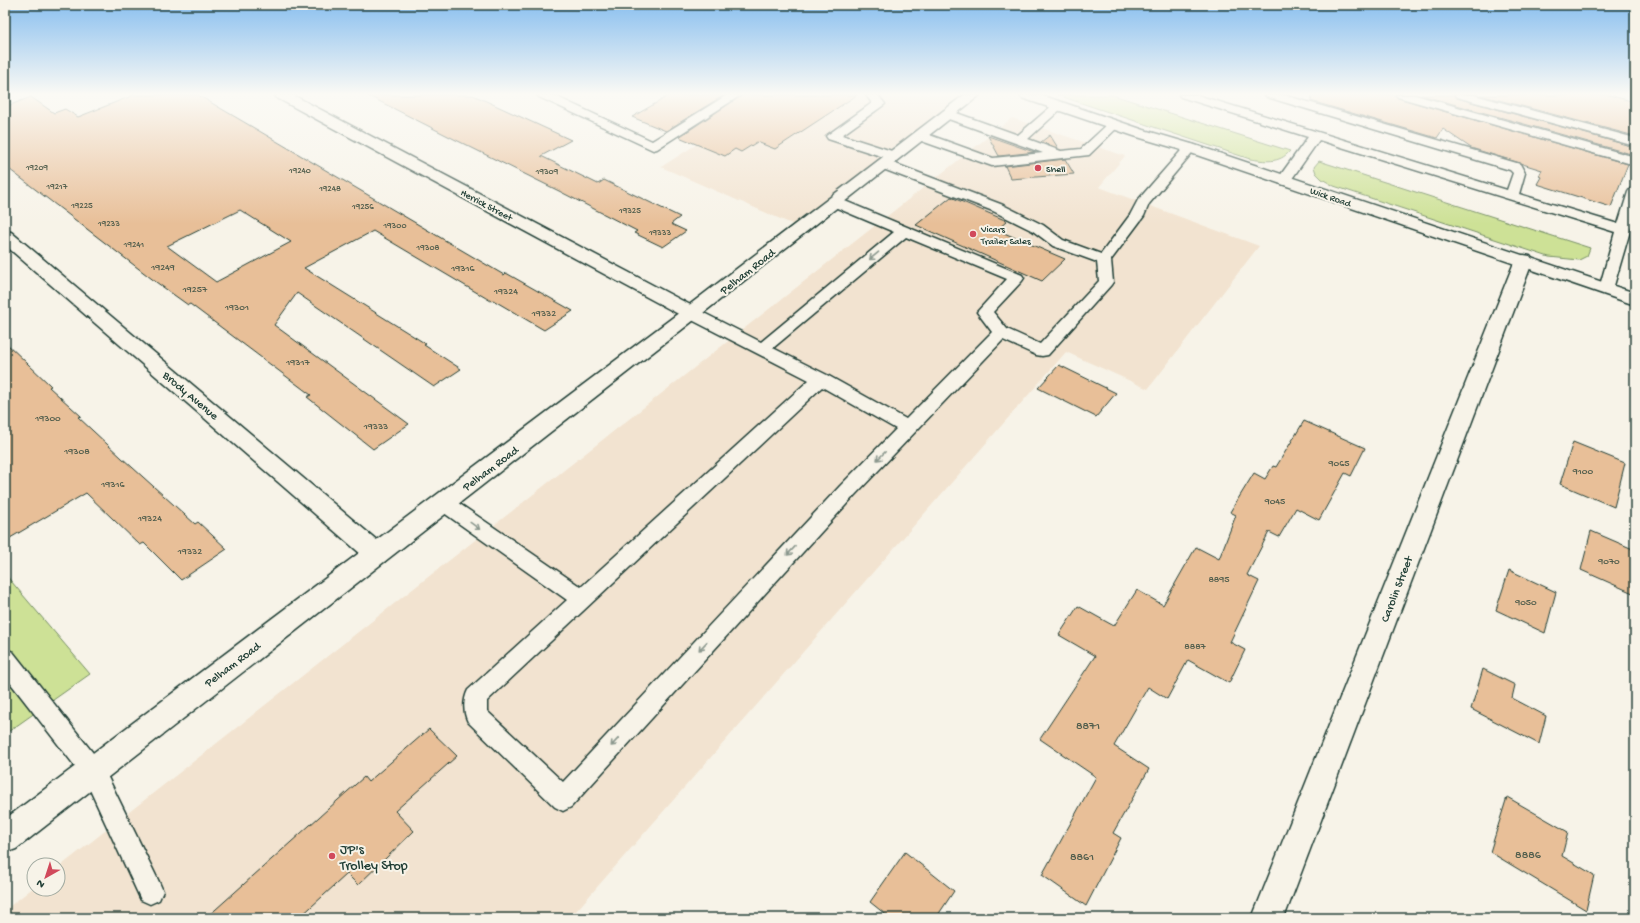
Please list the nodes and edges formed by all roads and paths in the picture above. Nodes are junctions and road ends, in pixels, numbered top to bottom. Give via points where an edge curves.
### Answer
1 (363, 138) edge
2 (636, 138) edge
3 (666, 138) edge
4 (837, 138) edge
5 (917, 138) edge
6 (926, 138) edge
7 (1015, 138) edge
8 (1100, 138) edge
9 (1157, 138) edge
10 (1314, 138) edge
11 (1326, 138) edge
12 (1417, 138) edge
13 (1554, 138) edge
14 (1620, 138) edge
15 (1020, 140) joint
16 (1635, 142) edge
17 (1190, 148) junction
18 (1061, 154) junction
19 (889, 160) junction
20 (1635, 161) edge
21 (1284, 180) junction
22 (1635, 192) edge
23 (1512, 196) junction
24 (835, 202) junction
25 (1623, 230) junction
26 (904, 231) junction
27 (5, 236) edge
28 (1104, 260) junction
29 (1524, 260) junction
30 (1606, 289) junction
31 (1635, 299) edge
32 (691, 313) junction
33 (1002, 333) junction
34 (762, 349) junction
35 (820, 379) junction
36 (908, 428) junction
37 (444, 503) junction
38 (377, 554) junction
39 (582, 599) junction
40 (5, 659) edge
41 (93, 771) junction
42 (5, 838) edge
43 (150, 891) dead end
44 (1268, 918) edge

1 - 32 street, Herrick Street
2 - 3 lane via 653,146
4 - 19 lane
5 - 19 street, Pelham Road
6 - 18 lane via 992,162
7 - 15 lane
8 - 18 lane via 1085,152
9 - 17 street, Wick Road
10 - 21 lane
11 - 23 lane
12 - 23 lane via 1515,167 1520,173
13 - 20 lane
14 - 16 lane
15 - 18 lane
17 - 21 street, Wick Road
17 - 28 lane via 1143,203 1137,216
19 - 24 street, Pelham Road
19 - 28 lane via 998,208 1038,228 1058,243
21 - 29 street, Wick Road
22 - 25 lane
23 - 25 lane
24 - 26 lane
24 - 32 street, Pelham Road
25 - 30 lane
26 - 33 lane via 1017,278 985,312
26 -> 34 lane
27 - 38 street, Brody Avenue
28 - 33 lane via 1106,282 1042,351
29 - 30 street, Wick Road
29 - 44 street, Carolin Street
30 - 31 street, Wick Road
32 - 34 lane
32 - 37 street, Pelham Road
33 - 36 lane
34 - 35 lane
35 - 36 lane
35 - 39 lane
36 -> 39 lane via 847,490 563,799 476,715 476,697
37 - 38 street, Pelham Road
37 -> 39 lane
38 - 41 street, Pelham Road
40 - 41 lane
41 - 42 street, Pelham Road
41 - 43 lane

